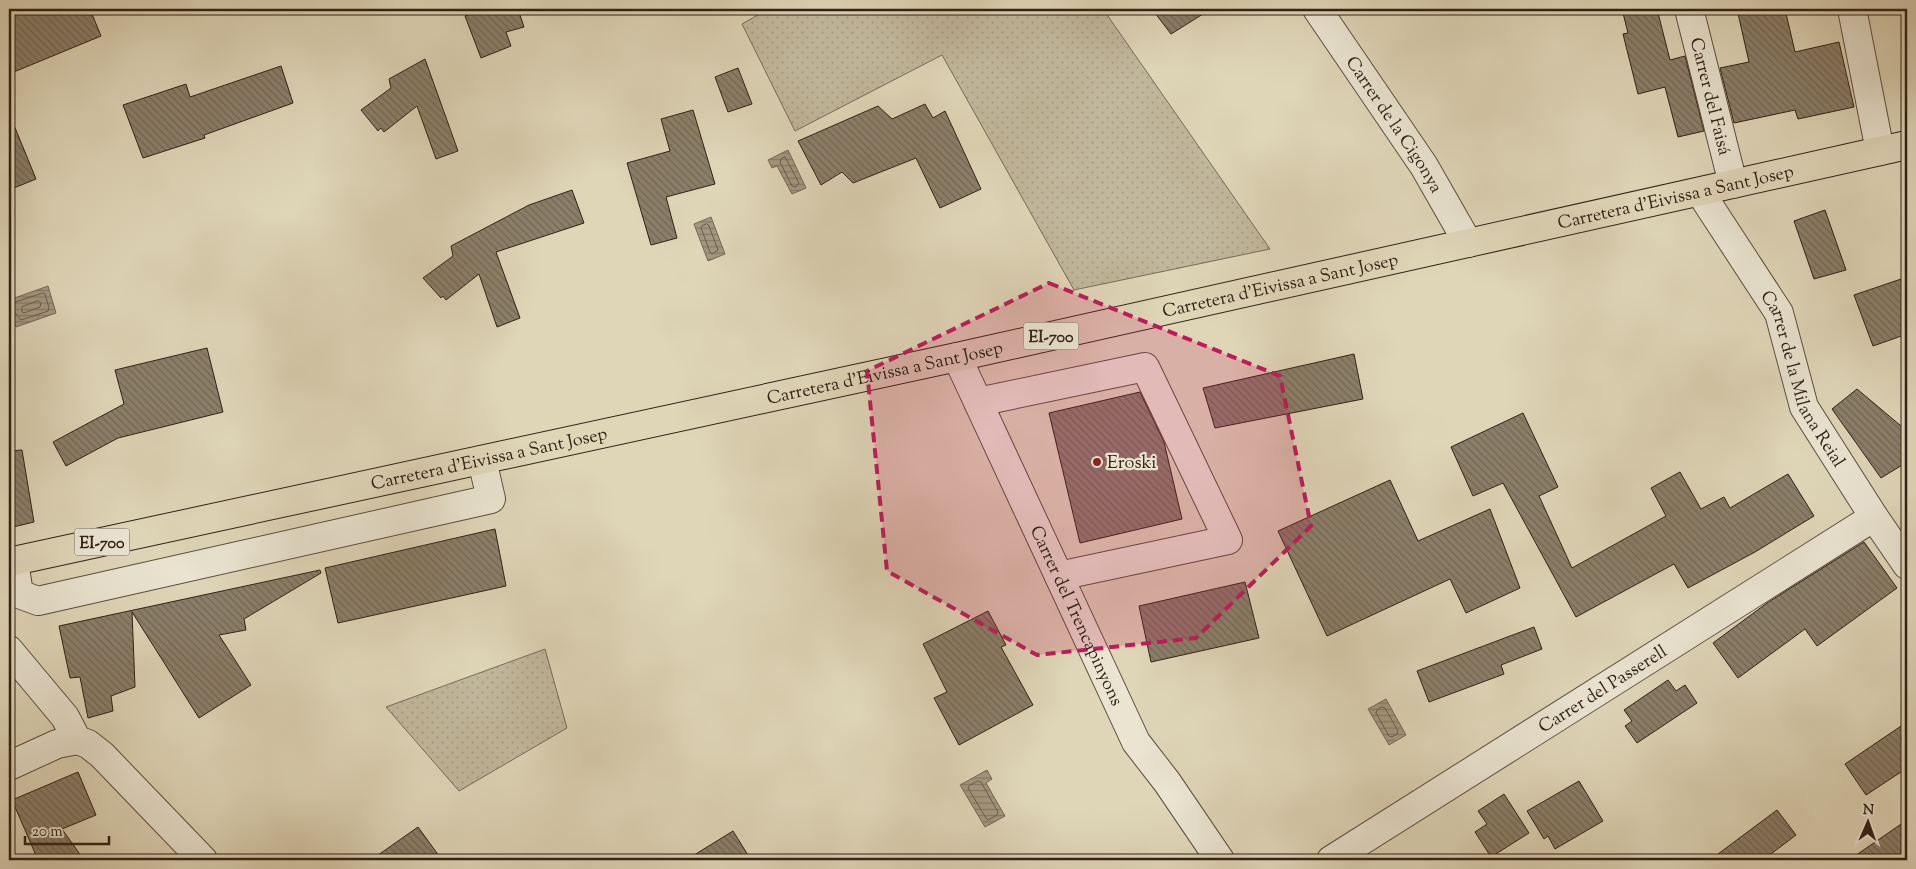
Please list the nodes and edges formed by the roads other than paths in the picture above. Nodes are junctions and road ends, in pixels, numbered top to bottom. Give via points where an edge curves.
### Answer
1 (1317, 9) edge
2 (1688, 9) edge
3 (1852, 9) edge
4 (1907, 145) edge
5 (1880, 151) junction
6 (1733, 184) junction
7 (1700, 192) junction
8 (1468, 243) junction
9 (957, 356) junction
10 (978, 402) junction
11 (482, 460) junction
12 (1874, 517) junction
13 (11, 562) edge
14 (1907, 565) edge
15 (1059, 576) junction
16 (9, 650) edge
17 (76, 740) junction
18 (9, 766) edge
19 (203, 860) edge
20 (1220, 860) edge
21 (1331, 860) edge

1 - 8 street, Carrer de la Cigonya via 1424,166
2 - 6 street, Carrer del Faisá
3 - 5 street
4 - 5 main road, Carretera d'Eivissa a Sant Josep / EI-700
5 - 6 main road, Carretera d'Eivissa a Sant Josep / EI-700
6 - 7 main road, Carretera d'Eivissa a Sant Josep / EI-700
7 - 8 main road, Carretera d'Eivissa a Sant Josep / EI-700
7 - 12 street, Carrer de la Milana Reial via 1779,313 1804,407
8 - 9 main road, Carretera d'Eivissa a Sant Josep / EI-700
9 - 10 street, Carrer del Trencapinyons
9 - 11 main road, Carretera d'Eivissa a Sant Josep / EI-700
10 - 15 street, Carrer del Trencapinyons
10 - 15 street via 1145,367 1228,540
11 - 13 main road, Carretera d'Eivissa a Sant Josep / EI-700
11 - 13 street via 491,499 38,601 19,594
12 - 14 street, Carrer de la Milana Reial
12 - 21 street, Carrer del Passerell
15 - 20 street, Carrer del Trencapinyons via 1136,742
16 - 17 street via 65,717
17 - 18 street via 58,744
17 - 19 street via 88,744 102,755

